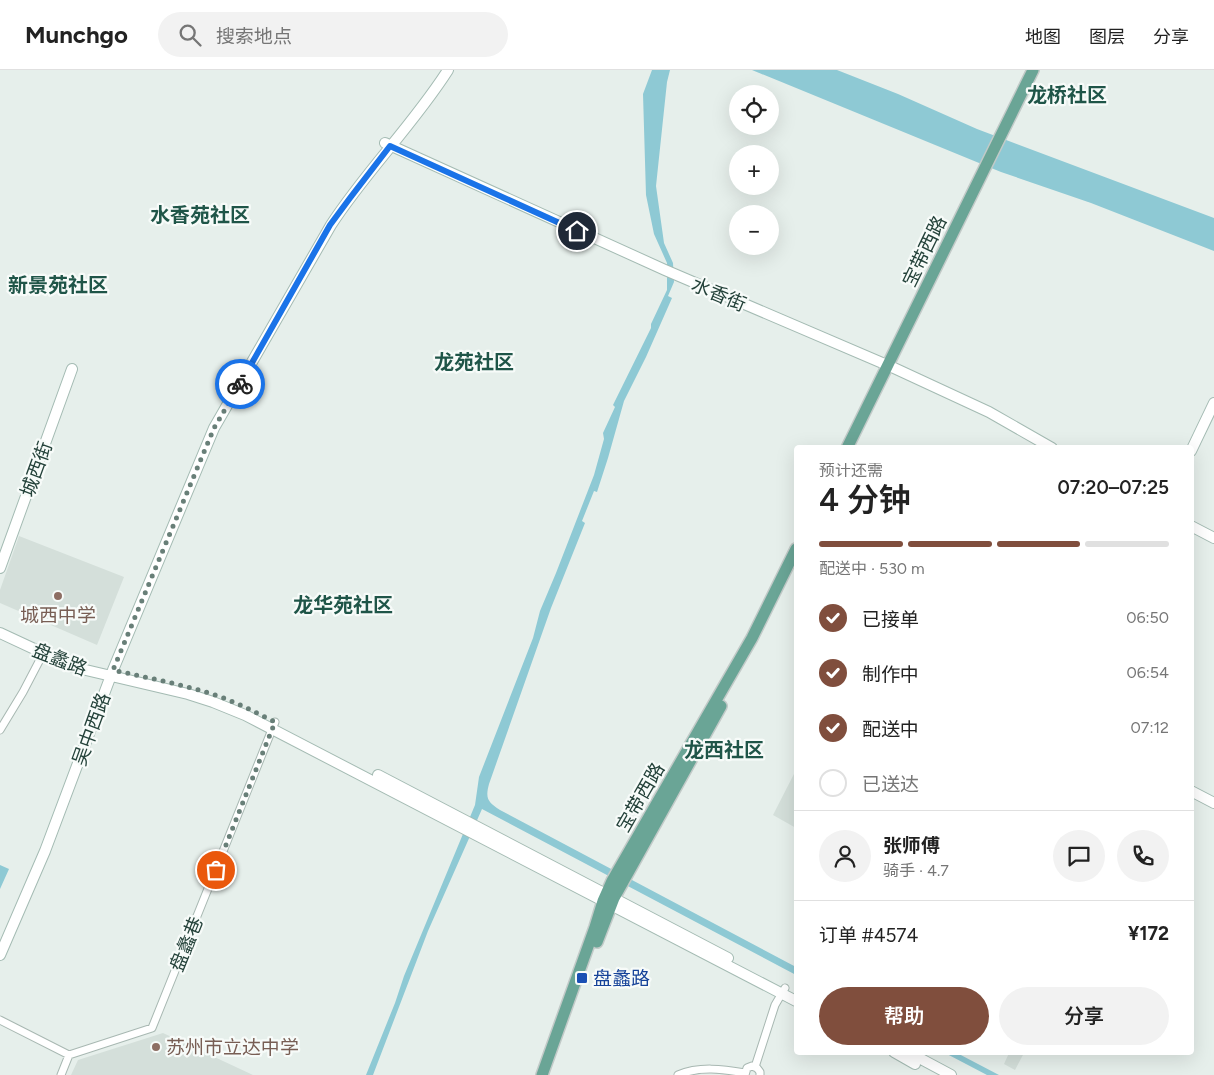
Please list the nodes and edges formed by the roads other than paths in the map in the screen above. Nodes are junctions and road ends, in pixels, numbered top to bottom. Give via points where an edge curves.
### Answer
1 (440, 70) edge
2 (448, 70) edge
3 (1033, 70) edge
4 (1040, 70) edge
5 (1005, 135) junction
6 (387, 145) junction
7 (891, 367) junction
8 (72, 369) dead end
9 (1214, 403) edge
10 (849, 445) edge
11 (856, 445) edge
12 (1047, 445) edge
13 (1194, 445) edge
14 (1194, 528) edge
15 (1214, 538) edge
16 (794, 553) edge
17 (0, 568) edge
18 (794, 569) edge
19 (0, 626) edge
20 (0, 633) edge
21 (44, 651) junction
22 (109, 672) junction
23 (274, 725) junction
24 (0, 730) edge
25 (1194, 793) edge
26 (1214, 803) edge
27 (623, 872) junction
28 (609, 899) junction
29 (0, 939) edge
30 (0, 955) edge
31 (783, 991) junction
32 (794, 994) edge
33 (794, 1000) edge
34 (0, 1020) edge
35 (901, 1055) edge
36 (914, 1055) edge
37 (69, 1056) junction
38 (755, 1066) junction
39 (745, 1074) edge
40 (61, 1075) edge
41 (542, 1075) edge
42 (549, 1075) edge
43 (678, 1075) edge
44 (760, 1075) edge
45 (936, 1075) edge
46 (951, 1075) edge

1 - 6 main road, 吴中西路
2 - 6 main road, 吴中西路 via 428,99
3 - 5 main road, 宝带西路
4 - 5 main road, 宝带西路
5 - 7 main road, 宝带西路
6 - 7 main road, 水香街 via 675,275
6 - 22 main road, 吴中西路 via 330,225 214,428
7 - 10 main road, 宝带西路
7 - 11 main road, 宝带西路
7 - 12 main road, 水香街 via 989,412
8 - 17 main road, 城西街
9 - 13 main road
14 - 15 main road
16 - 27 main road, 宝带西路 via 752,638
18 - 27 main road, 宝带西路 via 758,640
19 - 21 main road, 盘蠡路
20 - 21 main road, 盘蠡路
21 - 22 main road, 盘蠡路
21 - 24 street
22 - 23 main road, 盘蠡路 via 216,695
22 - 29 main road, 吴中西路
22 - 30 main road, 吴中西路 via 45,851
23 - 28 main road, 盘蠡路
23 - 37 street, 盘蠡巷 via 152,1028
25 - 26 main road
27 - 28 main road, 宝带西路
28 - 31 main road, 盘蠡路
28 - 41 main road, 宝带西路 via 595,927
28 - 42 main road, 宝带西路
31 - 32 main road, 盘蠡路
31 - 33 main road, 盘蠡路
31 - 38 street via 775,1005
34 - 37 street
35 - 45 main road
36 - 46 main road
37 - 40 street
38 - 39 street
38 - 44 street
39 - 43 street via 705,1069

